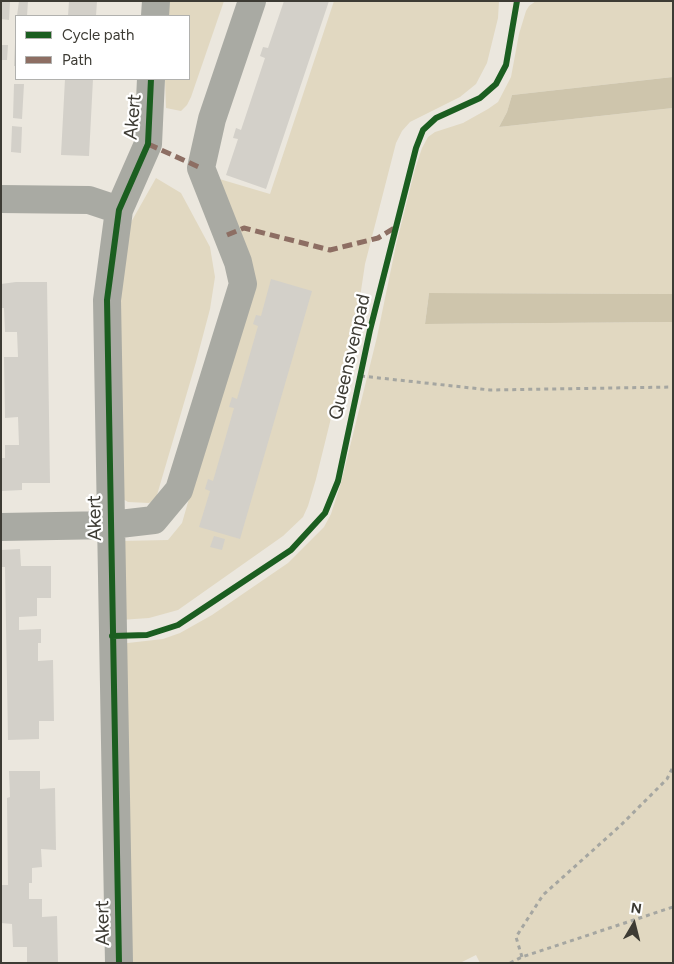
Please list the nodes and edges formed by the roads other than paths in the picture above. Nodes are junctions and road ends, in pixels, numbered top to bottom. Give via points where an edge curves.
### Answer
1 (156, 1) edge
2 (252, 1) edge
3 (155, 15) edge
4 (151, 80) edge
5 (1, 199) edge
6 (119, 210) junction
7 (111, 525) junction
8 (1, 528) edge
9 (119, 963) edge

1 - 3 street
2 - 7 street, Akert via 212,119 201,168 238,262 243,284 179,490 154,520
4 - 6 street, Akert via 148,144
5 - 6 street via 89,200
6 - 7 street, Akert via 107,300
7 - 8 street
7 - 9 street, Akert

